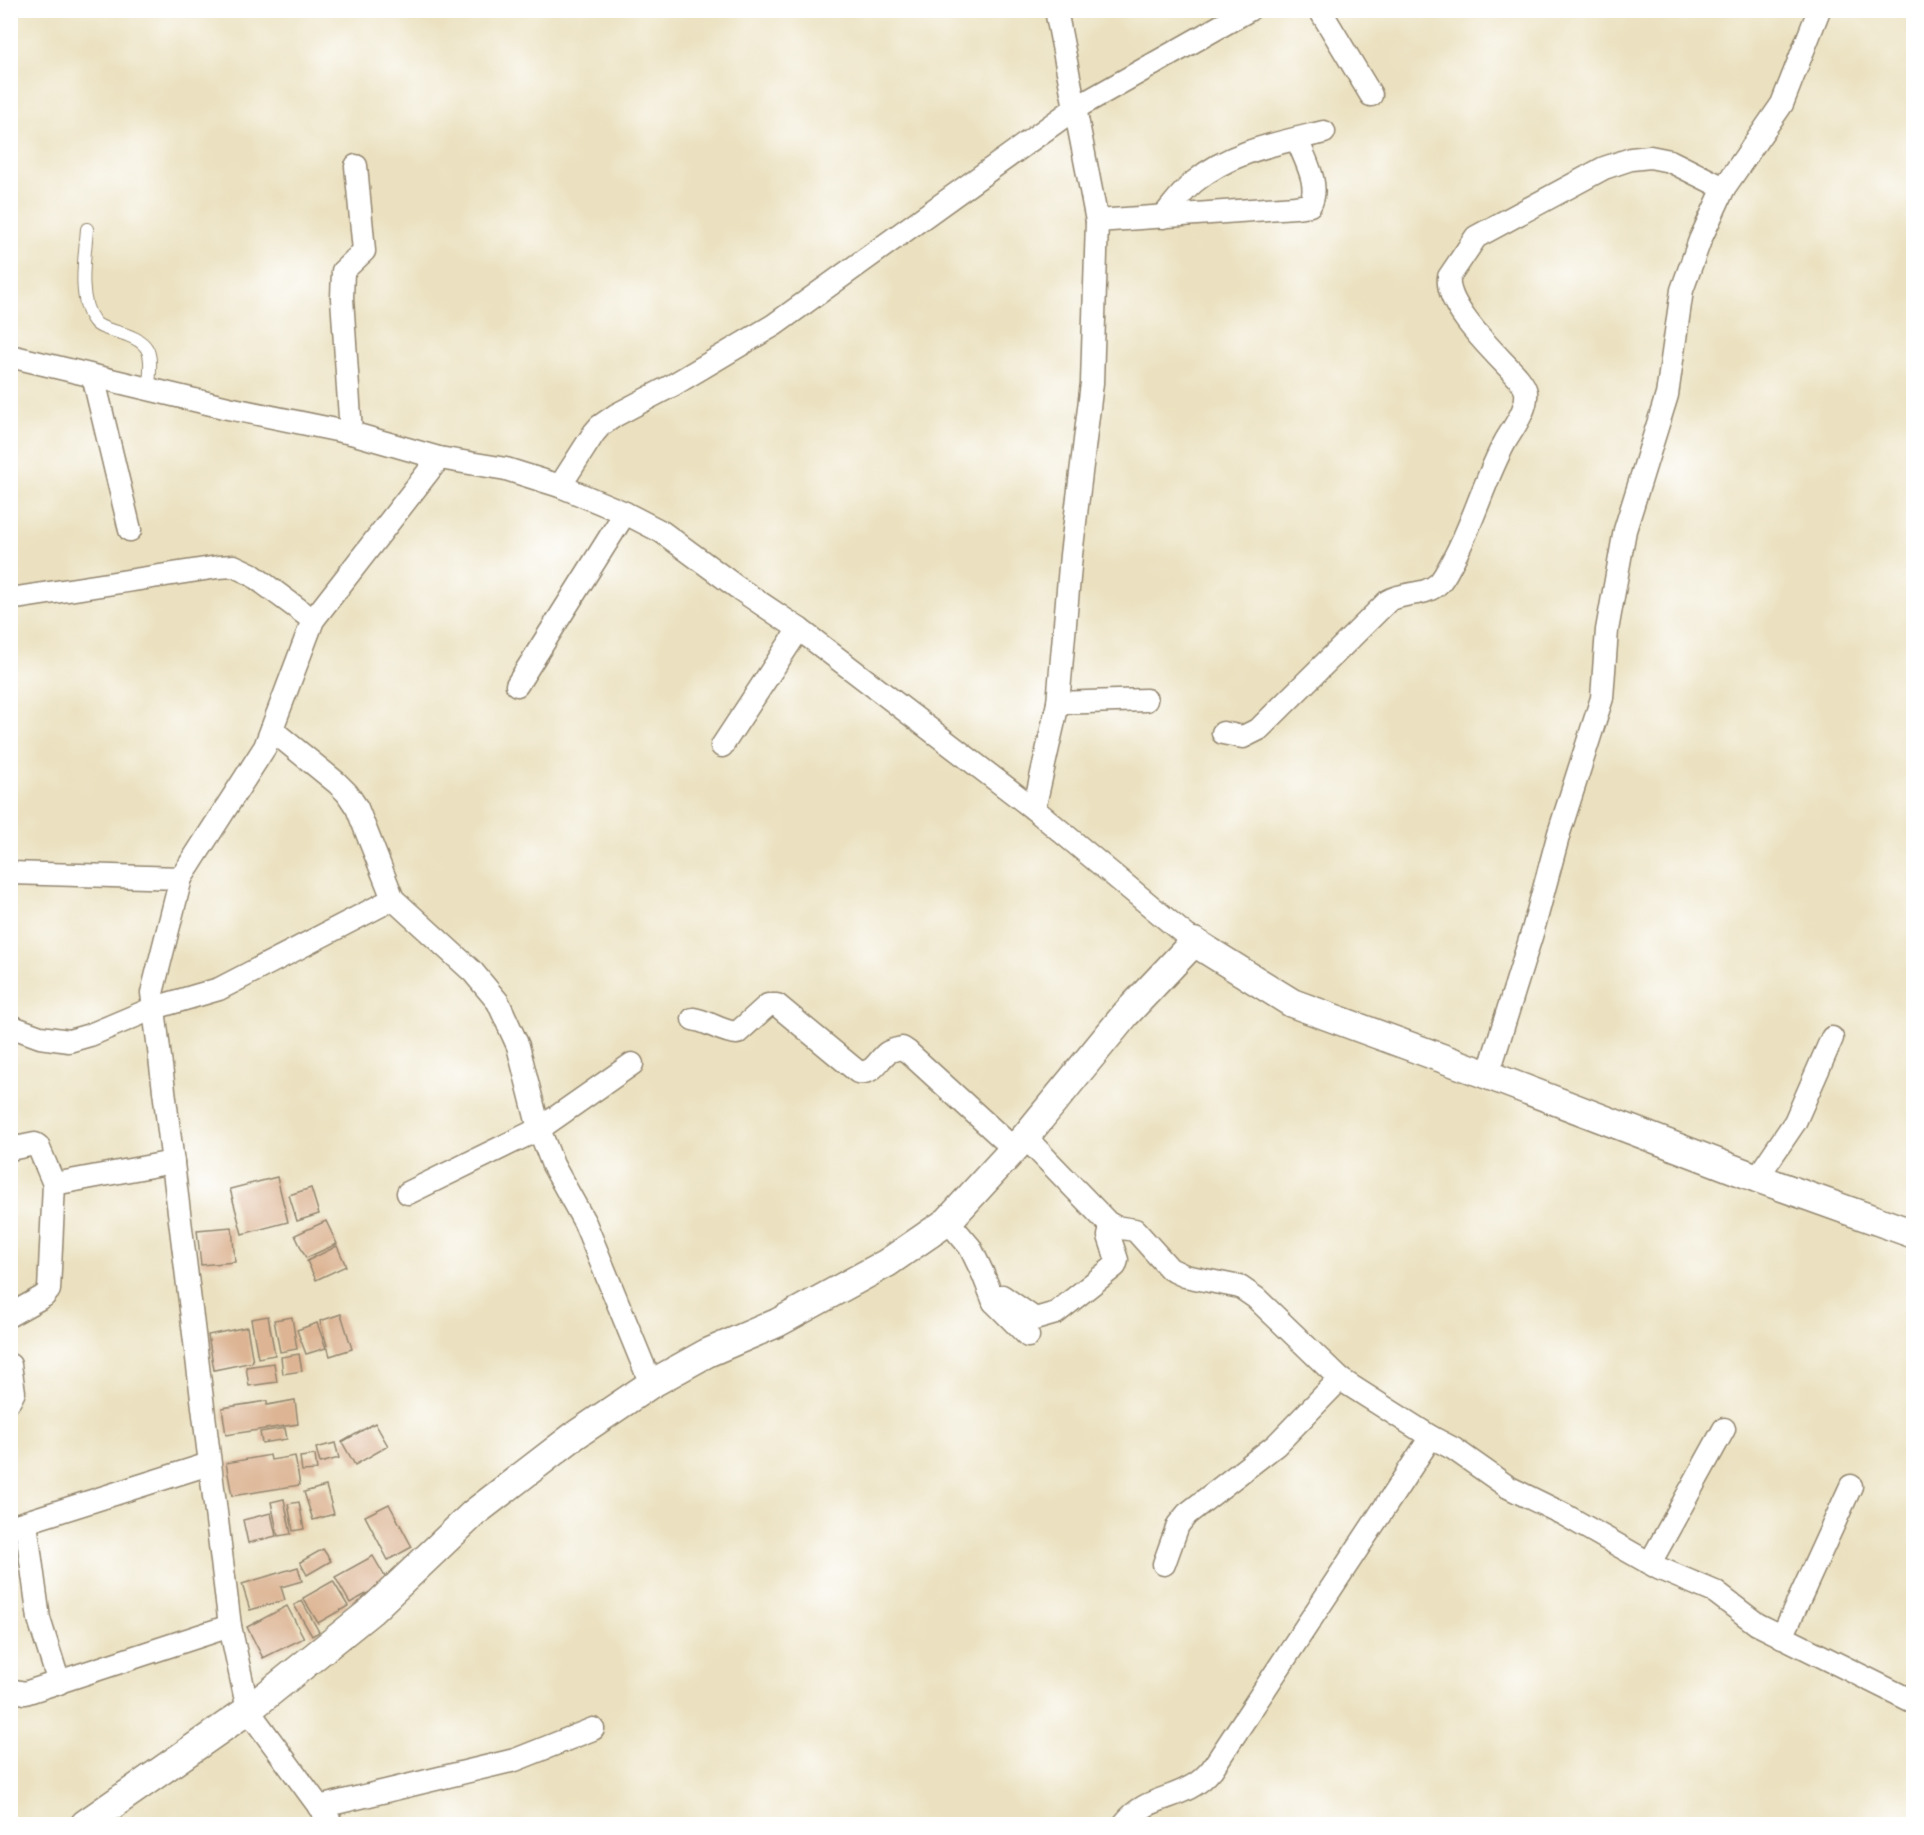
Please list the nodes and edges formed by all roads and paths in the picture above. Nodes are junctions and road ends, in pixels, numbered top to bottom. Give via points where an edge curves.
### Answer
1 (1056, 10) edge
2 (1249, 10) edge
3 (1320, 10) edge
4 (1820, 10) edge
5 (1371, 95) dead end
6 (1074, 109) junction
7 (1324, 132) dead end
8 (1297, 139) junction
9 (356, 166) dead end
10 (1724, 188) junction
11 (1163, 217) junction
12 (1097, 221) junction
13 (87, 229) dead end
14 (10, 356) edge
15 (93, 376) junction
16 (149, 389) junction
17 (351, 433) junction
18 (440, 458) junction
19 (560, 486) junction
20 (625, 513) junction
21 (130, 530) dead end
22 (10, 599) edge
23 (313, 620) junction
24 (799, 629) junction
25 (517, 685) dead end
26 (1146, 700) dead end
27 (1058, 704) junction
28 (272, 730) junction
29 (1223, 733) dead end
30 (722, 746) dead end
31 (1034, 810) junction
32 (10, 873) edge
33 (181, 878) junction
34 (393, 899) junction
35 (1194, 942) junction
36 (154, 1008) junction
37 (693, 1019) dead end
38 (10, 1026) edge
39 (1832, 1038) dead end
40 (632, 1064) dead end
41 (1488, 1075) junction
42 (539, 1129) junction
43 (1020, 1143) junction
44 (10, 1149) edge
45 (173, 1162) junction
46 (1757, 1178) junction
47 (54, 1184) junction
48 (408, 1193) dead end
49 (948, 1221) junction
50 (1112, 1225) junction
51 (1914, 1234) edge
52 (994, 1302) junction
53 (10, 1315) edge
54 (1028, 1336) dead end
55 (10, 1365) edge
56 (1340, 1379) junction
57 (651, 1384) junction
58 (10, 1400) edge
59 (1724, 1429) dead end
60 (1431, 1437) junction
61 (209, 1464) junction
62 (1851, 1486) dead end
63 (18, 1525) edge
64 (1650, 1563) junction
65 (1164, 1564) dead end
66 (230, 1626) junction
67 (1782, 1637) junction
68 (59, 1683) junction
69 (10, 1690) edge
70 (1914, 1702) edge
71 (248, 1710) junction
72 (593, 1729) dead end
73 (325, 1816) edge
74 (85, 1824) edge
75 (1124, 1824) edge

1 - 6 street
2 - 6 street
3 - 5 street
4 - 10 street via 1782,104
6 - 12 street
6 - 19 street via 774,325 600,426
7 - 8 street
8 - 11 street via 1249,151 1210,170
8 - 11 street via 1313,186 1310,205
9 - 17 street via 364,251 343,271 342,298
10 - 29 street via 1670,160 1631,159 1604,168 1476,237 1449,277 1450,294 1474,330 1526,391 1524,406 1495,461 1466,538 1440,582 1424,592 1388,601 1259,729 1243,737
10 - 41 street via 1682,290 1667,395 1625,530 1607,630 1602,698
11 - 12 street
12 - 27 street via 1092,382
13 - 16 lane via 86,306 98,326 130,336 148,350
14 - 15 street
15 - 16 street
15 - 21 street
16 - 17 street
17 - 18 street
18 - 19 street via 506,469
18 - 23 street
19 - 20 street
20 - 24 street via 662,532
20 - 25 street
22 - 23 street via 234,566
23 - 28 street
24 - 30 street
24 - 31 street
26 - 27 street
27 - 31 street
28 - 33 street
28 - 34 street via 353,800
31 - 35 street
32 - 33 street
33 - 36 street via 152,993
34 - 36 street via 219,989
34 - 42 street via 473,972 498,1002 518,1046
35 - 41 street via 1292,1003
35 - 43 street via 1125,1015
36 - 38 street via 69,1041 40,1037
36 - 45 street
37 - 43 street via 737,1033 768,1005 777,1005 858,1072 868,1071 888,1052 902,1048
39 - 46 street via 1795,1122
40 - 42 street
41 - 46 street
42 - 48 street
42 - 57 street via 553,1165 585,1223
43 - 49 street
43 - 50 street
44 - 47 street via 38,1146
45 - 47 street
45 - 61 street
46 - 51 street
47 - 53 street via 49,1290
49 - 52 street via 970,1247
49 - 57 street via 887,1263 807,1307 707,1353
50 - 52 street via 1108,1236 1117,1260 1115,1266 1056,1313 1035,1319 1002,1296
50 - 56 street via 1135,1230 1170,1269 1185,1276 1240,1287
52 - 54 street
55 - 58 street via 14,1392
56 - 60 street
56 - 65 street via 1276,1445 1187,1514 1178,1526
57 - 71 street via 574,1436 474,1513 372,1611
59 - 64 street
60 - 64 street via 1508,1487
60 - 75 street via 1212,1769 1193,1786 1137,1810
61 - 63 street
61 - 66 street
62 - 67 street
63 - 68 street via 39,1619
64 - 67 street via 1715,1592 1756,1624
66 - 68 street
66 - 71 street
67 - 70 street
68 - 69 street via 25,1694
71 - 73 street
71 - 74 street
72 - 73 street via 515,1760

